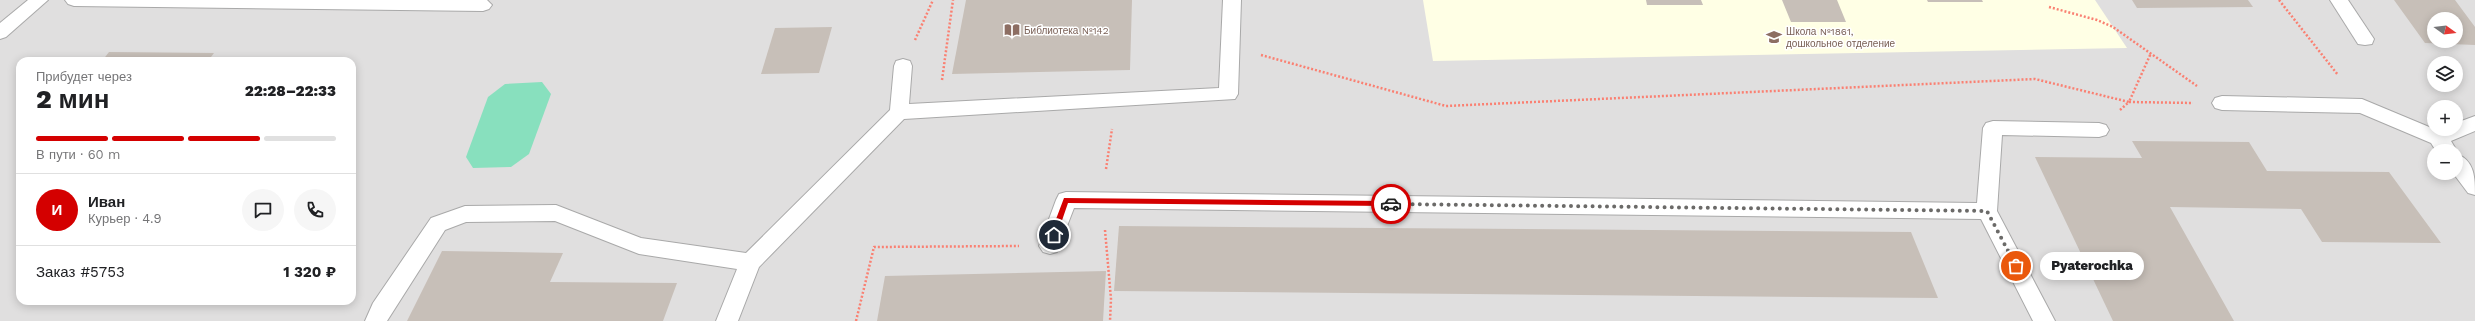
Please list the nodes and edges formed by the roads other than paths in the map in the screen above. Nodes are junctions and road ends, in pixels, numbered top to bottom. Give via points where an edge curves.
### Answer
1 (39, 0) edge
2 (74, 0) edge
3 (1232, 0) edge
4 (2339, 0) edge
5 (483, 5) dead end
6 (0, 33) edge
7 (2365, 39) dead end
8 (902, 66) road end
9 (2222, 103) road end
10 (898, 112) junction
11 (2475, 124) edge
12 (2099, 130) road end
13 (2440, 144) edge
14 (2444, 144) edge
15 (2463, 171) edge
16 (2475, 187) edge
17 (1987, 211) junction
18 (1050, 246) road end
19 (750, 262) junction
20 (376, 321) edge
21 (727, 321) edge
22 (2044, 321) edge

1 - 6 lane
2 - 5 lane
3 - 10 lane via 1228,94
4 - 7 lane
8 - 10 lane
9 - 13 lane via 2362,106
10 - 19 lane
11 - 14 lane
12 - 17 lane via 1993,128
15 - 16 lane
17 - 18 lane via 1066,200
17 - 22 lane
19 - 20 lane via 639,246 556,213 465,214 438,224 381,309
19 - 21 lane

